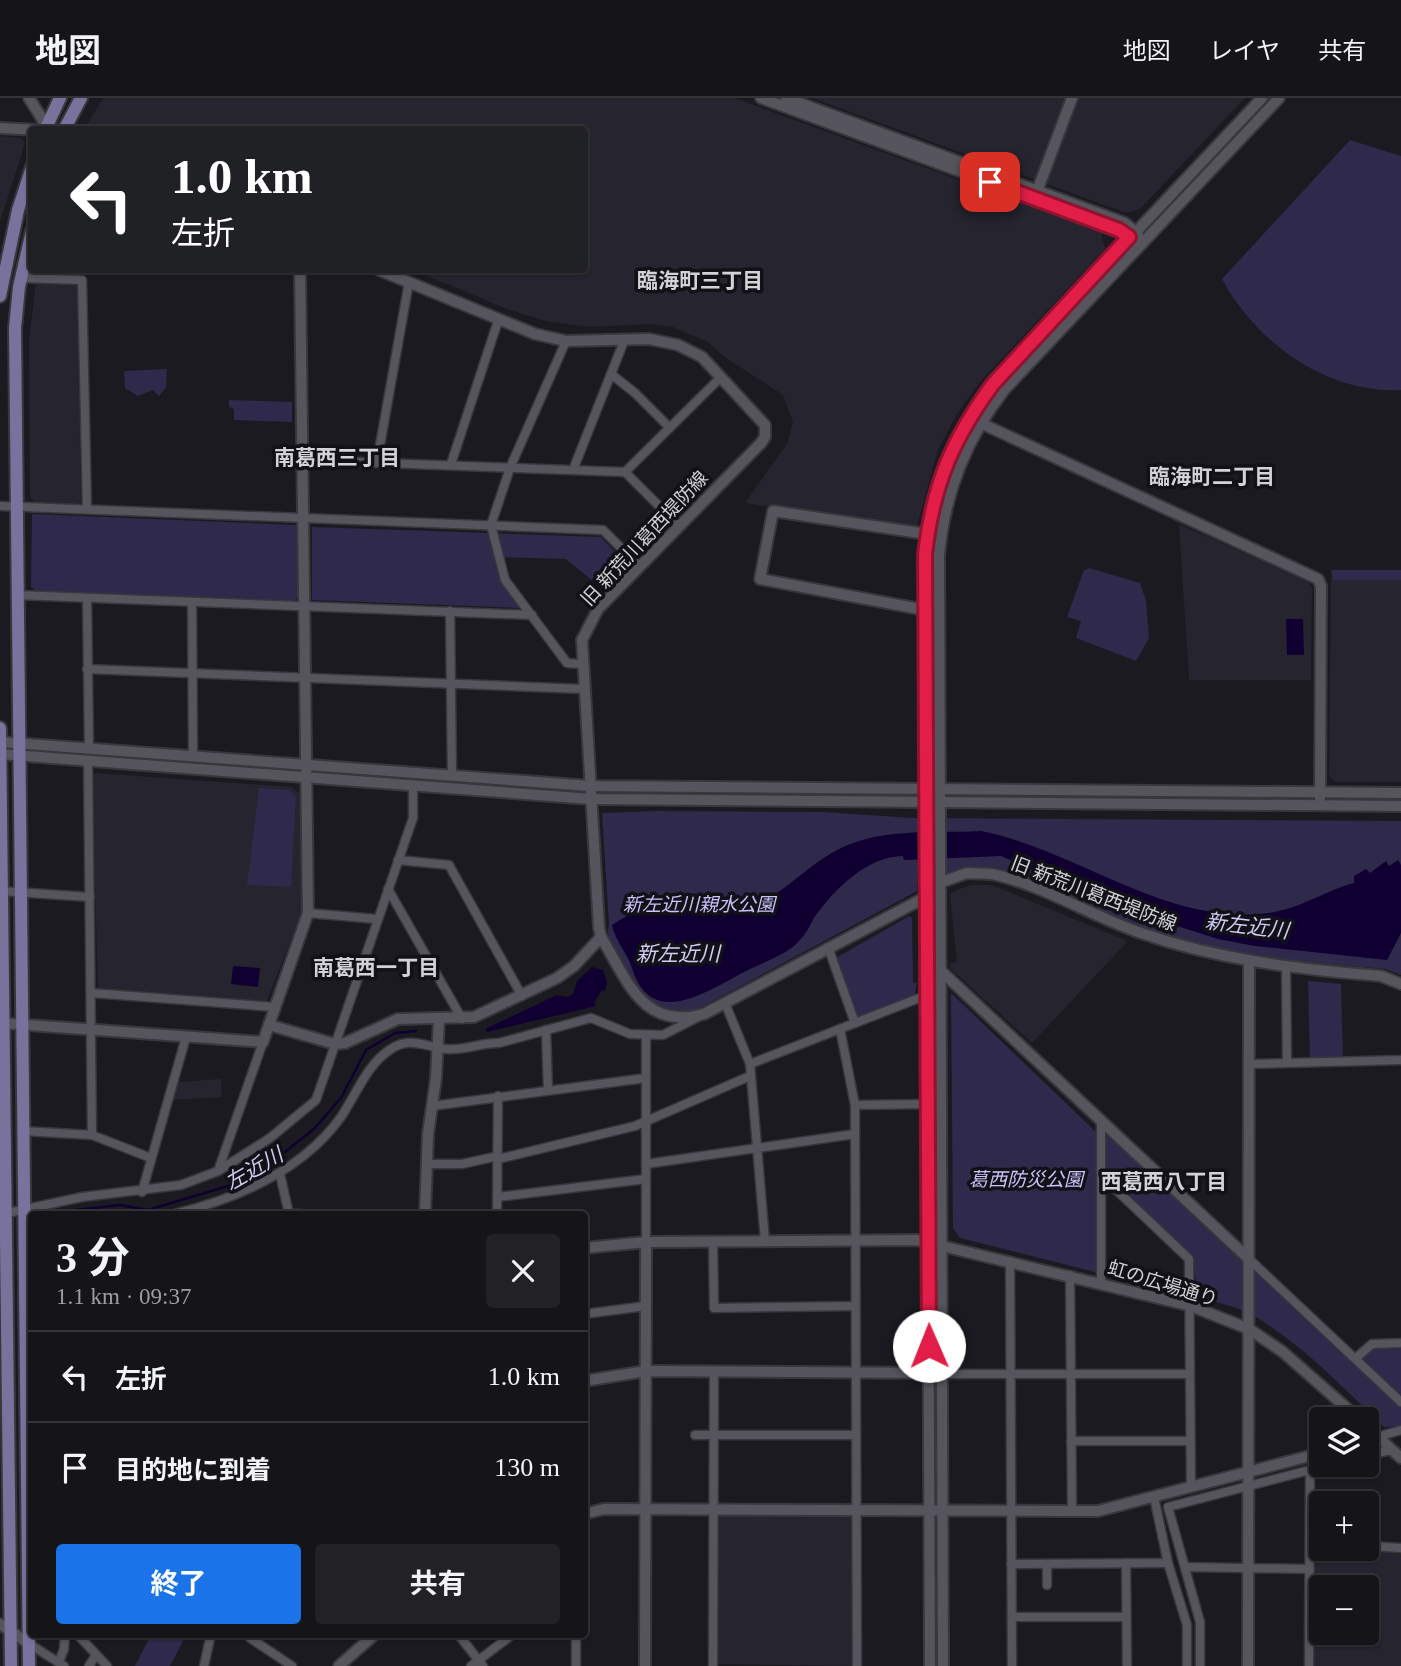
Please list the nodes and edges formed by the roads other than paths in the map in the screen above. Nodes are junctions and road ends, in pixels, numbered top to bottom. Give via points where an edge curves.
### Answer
1 (29, 98) edge
2 (60, 98) edge
3 (81, 98) edge
4 (761, 98) edge
5 (786, 98) edge
6 (1072, 98) edge
7 (1262, 98) edge
8 (1279, 98) edge
9 (803, 109) junction
10 (45, 126) edge
11 (47, 126) edge
12 (66, 126) edge
13 (0, 128) edge
14 (28, 128) edge
15 (1228, 134) junction
16 (1239, 142) junction
17 (28, 181) edge
18 (1036, 194) junction
19 (1133, 234) junction
20 (1143, 244) junction
21 (28, 248) edge
22 (300, 273) edge
23 (386, 273) edge
24 (1, 277) edge
25 (21, 278) junction
26 (409, 282) junction
27 (0, 296) edge
28 (498, 320) junction
29 (566, 341) junction
30 (624, 341) junction
31 (611, 374) junction
32 (721, 377) junction
33 (969, 418) junction
34 (981, 424) junction
35 (669, 427) junction
36 (302, 460) junction
37 (377, 462) junction
38 (451, 464) junction
39 (510, 468) junction
40 (573, 470) junction
41 (625, 472) junction
42 (0, 506) edge
43 (16, 507) junction
44 (87, 509) junction
45 (303, 517) junction
46 (491, 525) junction
47 (678, 525) junction
48 (927, 534) junction
49 (638, 565) junction
50 (17, 595) junction
51 (87, 598) junction
52 (192, 602) junction
53 (304, 605) junction
54 (925, 610) junction
55 (450, 611) junction
56 (532, 615) junction
57 (581, 664) junction
58 (87, 669) junction
59 (192, 673) junction
60 (306, 677) junction
61 (452, 682) junction
62 (583, 689) junction
63 (0, 729) edge
64 (0, 742) edge
65 (89, 747) junction
66 (18, 750) junction
67 (0, 755) edge
68 (193, 755) junction
69 (88, 761) junction
70 (306, 764) junction
71 (452, 775) junction
72 (307, 777) junction
73 (414, 785) junction
74 (590, 786) junction
75 (940, 789) junction
76 (1320, 792) junction
77 (1401, 793) edge
78 (926, 795) junction
79 (591, 799) junction
80 (940, 801) junction
81 (1320, 804) junction
82 (1401, 806) edge
83 (398, 860) junction
84 (939, 883) junction
85 (388, 889) junction
86 (1, 892) edge
87 (21, 893) junction
88 (90, 897) junction
89 (926, 897) junction
90 (308, 913) junction
91 (377, 919) junction
92 (601, 937) junction
93 (828, 947) junction
94 (1249, 963) junction
95 (1286, 967) junction
96 (940, 970) junction
97 (1401, 984) edge
98 (92, 993) junction
99 (927, 995) junction
100 (522, 996) junction
101 (725, 1003) junction
102 (275, 1007) junction
103 (704, 1014) junction
104 (462, 1019) junction
105 (439, 1020) junction
106 (855, 1023) junction
107 (2, 1024) edge
108 (270, 1024) junction
109 (21, 1025) junction
110 (840, 1029) junction
111 (90, 1030) junction
112 (546, 1030) junction
113 (646, 1036) junction
114 (186, 1037) junction
115 (262, 1042) junction
116 (335, 1044) junction
117 (439, 1047) junction
118 (1401, 1060) edge
119 (1287, 1062) junction
120 (750, 1064) junction
121 (1249, 1064) junction
122 (750, 1076) junction
123 (646, 1078) junction
124 (548, 1090) junction
125 (498, 1096) junction
126 (927, 1104) junction
127 (855, 1105) junction
128 (432, 1106) junction
129 (1101, 1120) junction
130 (646, 1121) junction
131 (23, 1131) junction
132 (855, 1134) junction
133 (92, 1135) junction
134 (757, 1148) junction
135 (3, 1157) edge
136 (152, 1158) junction
137 (498, 1158) junction
138 (427, 1164) junction
139 (646, 1164) junction
140 (218, 1171) junction
141 (280, 1174) junction
142 (646, 1179) junction
143 (1101, 1180) junction
144 (142, 1192) junction
145 (497, 1197) junction
146 (23, 1208) junction
147 (184, 1211) edge
148 (290, 1211) edge
149 (425, 1211) edge
150 (497, 1211) edge
151 (3, 1214) edge
152 (854, 1240) junction
153 (713, 1241) junction
154 (765, 1241) junction
155 (646, 1242) junction
156 (928, 1242) junction
157 (941, 1246) junction
158 (28, 1247) edge
159 (588, 1248) edge
160 (4, 1255) edge
161 (1249, 1259) junction
162 (1010, 1261) junction
163 (1070, 1275) junction
164 (1101, 1282) junction
165 (646, 1306) junction
166 (855, 1306) junction
167 (1191, 1307) junction
168 (588, 1313) edge
169 (1249, 1329) junction
170 (1401, 1343) edge
171 (1356, 1358) junction
172 (4, 1369) edge
173 (646, 1371) junction
174 (855, 1372) junction
175 (714, 1373) junction
176 (929, 1373) junction
177 (942, 1374) junction
178 (1011, 1374) junction
179 (1070, 1374) junction
180 (1190, 1374) junction
181 (588, 1380) edge
182 (1401, 1402) edge
183 (1345, 1407) edge
184 (1401, 1430) edge
185 (695, 1435) dead end
186 (714, 1435) junction
187 (856, 1435) junction
188 (1379, 1437) edge
189 (1071, 1441) junction
190 (1190, 1441) junction
191 (1379, 1443) edge
192 (1398, 1454) edge
193 (1379, 1455) edge
194 (1309, 1457) edge
195 (1309, 1470) edge
196 (1249, 1472) junction
197 (1249, 1486) junction
198 (1191, 1487) junction
199 (1154, 1497) junction
200 (646, 1509) junction
201 (713, 1509) junction
202 (856, 1510) junction
203 (929, 1511) junction
204 (943, 1511) junction
205 (1011, 1511) junction
206 (1072, 1511) junction
207 (588, 1513) edge
208 (1379, 1547) edge
209 (1401, 1548) edge
210 (1309, 1561) edge
211 (1126, 1563) junction
212 (1167, 1563) junction
213 (1011, 1564) junction
214 (1047, 1564) junction
215 (1185, 1567) junction
216 (1250, 1568) junction
217 (1309, 1569) junction
218 (1047, 1585) dead end
219 (5, 1601) edge
220 (1012, 1617) junction
221 (1126, 1617) junction
222 (6, 1627) edge
223 (28, 1638) edge
224 (63, 1638) edge
225 (81, 1638) edge
226 (210, 1638) edge
227 (250, 1638) dead end
228 (370, 1638) edge
229 (461, 1638) edge
230 (508, 1638) edge
231 (576, 1638) edge
232 (28, 1643) junction
233 (96, 1655) junction
234 (61, 1664) edge
235 (477, 1664) edge
236 (11, 1666) edge
237 (29, 1666) edge
238 (89, 1666) edge
239 (107, 1666) edge
240 (204, 1666) edge
241 (292, 1666) edge
242 (339, 1666) edge
243 (576, 1666) edge
244 (645, 1666) edge
245 (713, 1666) edge
246 (857, 1666) edge
247 (930, 1666) edge
248 (943, 1666) edge
249 (1012, 1666) edge
250 (1127, 1666) edge
251 (1186, 1666) edge
252 (1200, 1666) edge
253 (1248, 1666) edge
254 (1309, 1666) edge

1 - 10 street
2 - 11 main road
3 - 12 main road
4 - 9 street
5 - 9 street
6 - 18 street
7 - 15 street
8 - 16 street
9 - 18 street
13 - 14 street
15 - 16 street
15 - 19 street
16 - 20 street
17 - 24 main road
18 - 19 street
19 - 20 street
19 - 33 street via 993,384
20 - 34 street via 1005,389
21 - 25 main road
22 - 36 street
23 - 26 street, 旧 新荒川葛西堤防線
24 - 25 street
24 - 27 main road
25 - 43 main road via 15,328
25 - 44 street via 82,280
26 - 28 street, 旧 新荒川葛西堤防線
26 - 37 street
28 - 29 street, 旧 新荒川葛西堤防線
28 - 38 street
29 - 30 street, 旧 新荒川葛西堤防線
29 - 39 street
30 - 31 street
30 - 32 street, 旧 新荒川葛西堤防線 via 678,345 702,357
31 - 35 street
31 - 40 street
32 - 35 street
32 - 47 street, 旧 新荒川葛西堤防線 via 762,418 765,437
33 - 34 street
33 - 48 street via 941,474
34 - 75 street via 954,478 940,536
34 - 76 street via 1318,579
35 - 41 street
36 - 37 street
36 - 45 street
37 - 38 street
38 - 39 street
39 - 40 street
39 - 46 street
40 - 41 street
41 - 47 street
42 - 43 street
43 - 44 street
43 - 50 main road
44 - 45 street
45 - 46 street
45 - 53 street
46 - 49 street via 603,530
46 - 56 street via 505,580
47 - 49 street, 旧 新荒川葛西堤防線
48 - 54 street
48 - 54 street via 773,511 760,579
49 - 57 street, 旧 新荒川葛西堤防線 via 590,620 582,640
50 - 51 street
50 - 66 main road
51 - 52 street
51 - 58 street
52 - 53 street
52 - 59 street
53 - 55 street
53 - 60 street
54 - 78 street
55 - 56 street
55 - 61 street
56 - 57 street via 567,663
57 - 62 street, 旧 新荒川葛西堤防線
58 - 59 street
58 - 65 street
59 - 60 street
59 - 68 street
60 - 61 street
60 - 70 street
61 - 62 street
61 - 71 street
62 - 74 street, 旧 新荒川葛西堤防線
63 - 64 main road
64 - 66 street
64 - 67 main road
65 - 66 street
65 - 68 street
66 - 67 street
66 - 69 street
66 - 87 main road
67 - 86 main road
68 - 70 street
69 - 72 street
69 - 88 street
70 - 71 street
70 - 72 street
71 - 74 street
72 - 73 street
72 - 90 street
73 - 79 street
73 - 83 street via 413,818
74 - 78 street
74 - 79 street, 旧 新荒川葛西堤防線
75 - 76 street
75 - 78 street
75 - 80 street
76 - 77 street
76 - 81 street
78 - 79 street
78 - 80 street
78 - 89 street
79 - 92 street, 旧 新荒川葛西堤防線
80 - 81 street
80 - 84 street
81 - 82 street
83 - 85 street
83 - 100 street via 449,865
84 - 94 street, 旧 新荒川葛西堤防線 via 967,873 1000,876 1139,932
84 - 96 street
85 - 91 street
85 - 104 street
86 - 87 street
86 - 107 main road
87 - 88 street
87 - 109 main road
88 - 98 street
89 - 93 street, 旧 新荒川葛西堤防線
89 - 99 street
90 - 91 street
90 - 102 street
91 - 116 street
92 - 100 street via 575,966
92 - 103 street, 旧 新荒川葛西堤防線 via 627,986 642,1002 684,1019
93 - 101 street, 旧 新荒川葛西堤防線
93 - 106 street
94 - 95 street, 旧 新荒川葛西堤防線
94 - 121 street
95 - 97 street, 旧 新荒川葛西堤防線 via 1381,976
95 - 119 street
96 - 129 street
96 - 157 street
98 - 102 street
98 - 111 street
99 - 106 street
99 - 126 street
100 - 104 street
101 - 103 street, 旧 新荒川葛西堤防線
101 - 120 street
102 - 108 street
103 - 113 street via 663,1035
104 - 105 street
105 - 116 street via 389,1021
105 - 117 street
106 - 110 street
107 - 109 street
107 - 135 main road
108 - 115 street
108 - 116 street
109 - 111 street
109 - 131 main road
110 - 120 street
110 - 127 street
111 - 114 street
111 - 133 street
112 - 113 street via 591,1018
112 - 117 street via 499,1044
112 - 124 street
113 - 123 street
114 - 115 street
114 - 136 street
115 - 140 street
116 - 140 street via 316,1100 270,1138
117 - 128 street
117 - 141 street via 405,1042 390,1049 369,1071 340,1118 312,1149
118 - 119 street
119 - 121 street
120 - 122 street
121 - 161 street
122 - 130 street
122 - 134 street
123 - 124 street
123 - 130 street
124 - 125 street
125 - 128 street
125 - 137 street
126 - 127 street
126 - 156 street
127 - 132 street
128 - 138 street
129 - 143 street
129 - 161 street
130 - 137 street
130 - 139 street
131 - 133 street
131 - 146 main road
132 - 134 street
132 - 152 street
133 - 136 street
134 - 139 street
134 - 154 street
135 - 151 main road
136 - 144 street
137 - 138 street
137 - 145 street
138 - 149 street
139 - 142 street
140 - 144 street via 181,1185
141 - 147 street
141 - 148 street
142 - 145 street
142 - 155 street
143 - 164 street
143 - 167 street via 1189,1259
144 - 146 street
145 - 150 street
146 - 151 street
146 - 158 main road
151 - 160 main road
152 - 154 street, 虹の広場通り
152 - 156 street, 虹の広場通り
152 - 166 street
153 - 154 street, 虹の広場通り
153 - 155 street, 虹の広場通り
153 - 166 street via 714,1308
155 - 159 street, 虹の広場通り
155 - 165 street
156 - 157 street, 虹の広場通り
156 - 176 street
157 - 162 street, 虹の広場通り
157 - 177 street
160 - 172 main road
161 - 169 street
161 - 171 street
162 - 163 street, 虹の広場通り
162 - 178 street
163 - 164 street, 虹の広場通り
163 - 179 street
164 - 167 street, 虹の広場通り
165 - 168 street
165 - 173 street
166 - 174 street
167 - 169 street, 虹の広場通り
167 - 180 street
169 - 183 street, 虹の広場通り via 1283,1352
169 - 196 street
170 - 171 street via 1372,1344
171 - 182 street
172 - 219 main road
173 - 175 street
173 - 181 street
173 - 200 street
174 - 175 street
174 - 176 street
174 - 187 street
175 - 186 street
176 - 203 street
177 - 178 street
177 - 204 street
178 - 179 street
178 - 205 street
179 - 180 street
179 - 189 street
180 - 190 street
184 - 188 street
185 - 186 street
186 - 187 street
186 - 201 street
187 - 202 street
189 - 190 street
189 - 206 street
190 - 198 street
191 - 192 street
192 - 193 street
194 - 196 street
195 - 197 street
196 - 197 street
196 - 198 street
197 - 215 street via 1168,1507
197 - 216 street
198 - 199 street
199 - 206 street via 1098,1511
199 - 212 street
200 - 201 street
200 - 207 street
200 - 244 street
201 - 202 street
201 - 245 street
202 - 203 street
202 - 246 street
203 - 204 street
203 - 247 street
204 - 205 street
204 - 248 street
205 - 206 street
205 - 213 street
208 - 209 street
210 - 217 street
211 - 212 street
211 - 214 street
211 - 221 street
212 - 251 street via 1187,1625
213 - 214 street
213 - 220 street
214 - 218 street
215 - 216 street
215 - 252 street via 1200,1622
216 - 217 street
216 - 253 street
217 - 254 street
219 - 222 main road
220 - 221 street
220 - 249 street
221 - 250 street
222 - 232 street
222 - 236 main road
223 - 232 main road
224 - 234 street
225 - 233 street
226 - 240 street
227 - 241 street
228 - 242 street
229 - 235 street
230 - 235 street
231 - 243 street
232 - 234 street
232 - 237 main road
233 - 238 street
233 - 239 street

